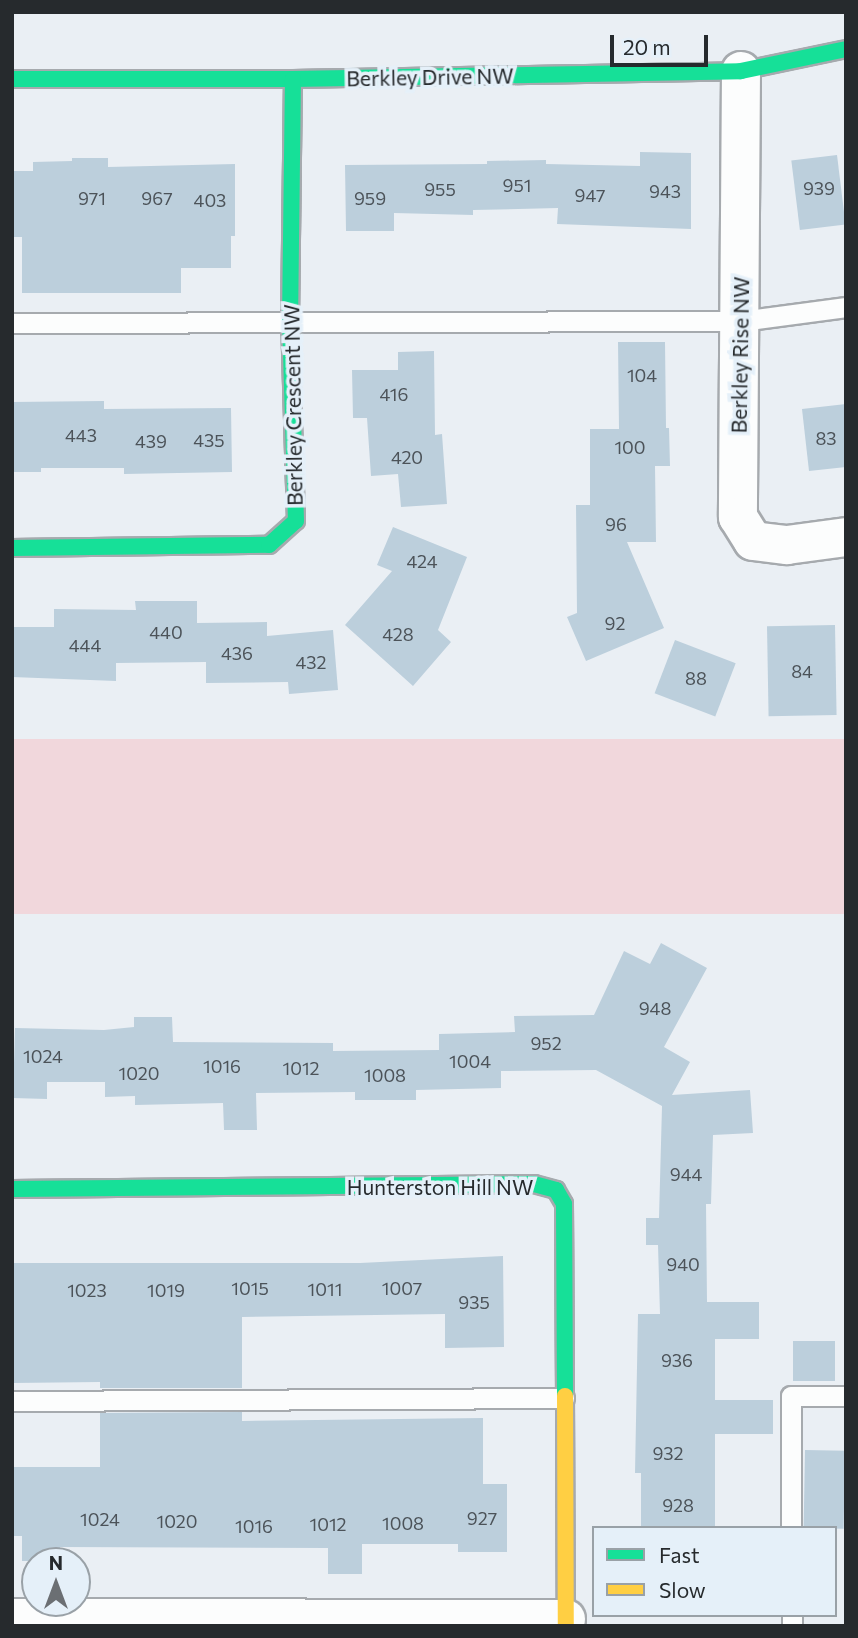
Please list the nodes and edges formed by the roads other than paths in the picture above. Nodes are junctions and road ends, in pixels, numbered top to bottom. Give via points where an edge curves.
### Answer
1 (846, 49) edge
2 (741, 71) junction
3 (12, 79) edge
4 (293, 79) junction
5 (846, 307) edge
6 (290, 321) junction
7 (741, 321) junction
8 (12, 323) edge
9 (846, 537) edge
10 (12, 548) edge
11 (12, 1189) edge
12 (846, 1396) edge
13 (564, 1398) junction
14 (12, 1401) edge
15 (791, 1526) edge
16 (12, 1618) edge
17 (566, 1622) edge

1 - 2 street, Berkley Drive NW
2 - 4 street, Berkley Drive NW
2 - 7 street, Berkley Rise NW
3 - 4 street, Berkley Drive NW
4 - 6 street, Berkley Crescent NW
5 - 7 lane
6 - 7 lane
6 - 8 lane
6 - 10 street, Berkley Crescent NW via 296,521 269,545
7 - 9 street, Berkley Rise NW via 738,517 753,541 787,545
11 - 13 street, Hunterston Hill NW via 534,1184 556,1191 564,1204
12 - 15 lane via 791,1396
13 - 14 lane
13 - 17 street, Hunterston Hill NW
16 - 17 street

